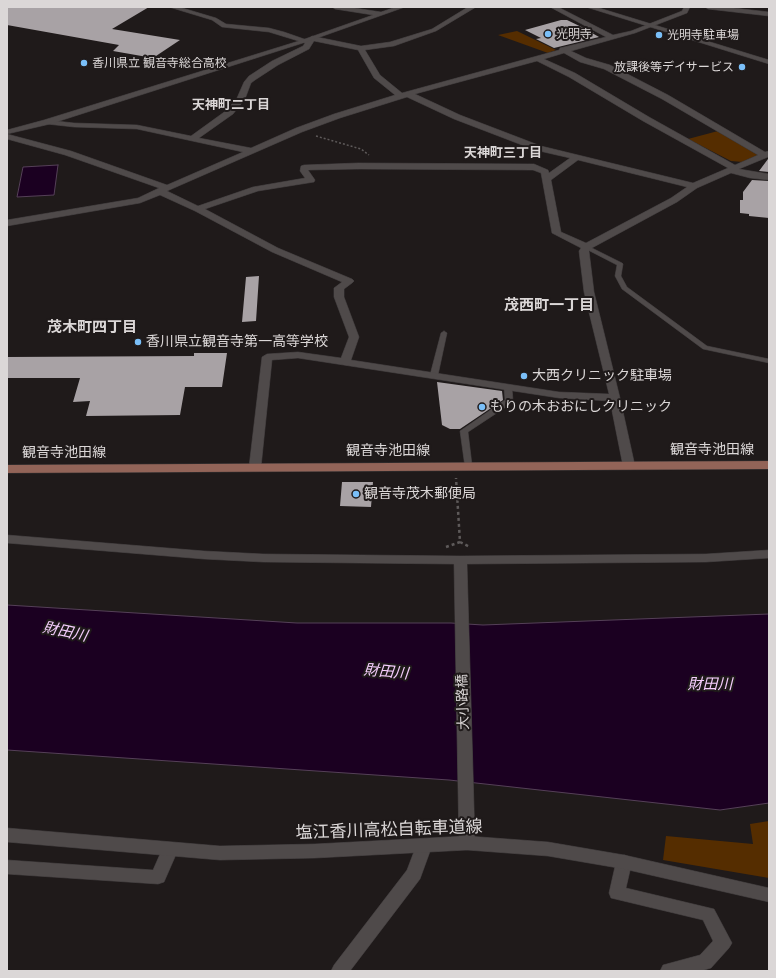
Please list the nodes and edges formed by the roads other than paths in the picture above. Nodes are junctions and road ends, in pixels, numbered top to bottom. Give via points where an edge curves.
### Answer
1 (172, 7) edge
2 (335, 7) edge
3 (402, 7) edge
4 (473, 7) edge
5 (553, 7) edge
6 (590, 7) edge
7 (688, 7) edge
8 (708, 7) edge
9 (743, 9) edge
10 (384, 14) junction
11 (769, 14) edge
12 (651, 26) junction
13 (611, 37) junction
14 (312, 38) junction
15 (304, 41) junction
16 (361, 48) junction
17 (562, 50) junction
18 (537, 58) junction
19 (769, 62) edge
20 (405, 95) junction
21 (47, 122) junction
22 (7, 132) edge
23 (7, 136) edge
24 (192, 139) junction
25 (252, 151) junction
26 (767, 154) edge
27 (577, 158) junction
28 (733, 169) junction
29 (769, 177) edge
30 (546, 179) junction
31 (694, 186) junction
32 (164, 190) junction
33 (198, 209) junction
34 (7, 223) edge
35 (586, 247) junction
36 (444, 333) dead end
37 (769, 361) edge
38 (345, 363) junction
39 (434, 375) junction
40 (508, 388) junction
41 (615, 398) junction
42 (769, 465) edge
43 (468, 466) junction
44 (629, 466) junction
45 (255, 467) junction
46 (7, 468) edge
47 (7, 539) edge
48 (769, 554) edge
49 (460, 560) junction
50 (7, 835) edge
51 (467, 843) junction
52 (424, 846) junction
53 (170, 850) junction
54 (624, 862) junction
55 (7, 867) edge
56 (769, 895) edge
57 (340, 971) edge
58 (669, 971) edge

1 - 15 street via 214,19 224,26 269,30
2 - 10 street
3 - 10 street
4 - 16 street via 434,30 392,44
5 - 13 street
6 - 12 street
7 - 12 street via 685,12
8 - 9 street
9 - 11 street
10 - 14 street
12 - 13 street
12 - 19 street
13 - 17 street
14 - 15 street
14 - 16 street
14 - 24 street via 306,47 252,78 241,99 230,112
15 - 21 street
16 - 20 street via 377,76
17 - 18 street
17 - 26 street via 582,60 607,67 659,93
18 - 20 street
18 - 28 street via 572,75
20 - 25 street via 337,116
20 - 27 street via 538,148
21 - 22 street
21 - 24 street via 136,127
23 - 32 street via 68,153
24 - 25 street
25 - 32 street
26 - 28 street
27 - 30 street
27 - 31 street
28 - 29 street via 750,175
28 - 31 street
30 - 33 street via 545,172 534,167 304,168 311,180 256,189
30 - 35 street via 557,233
31 - 35 street via 674,200
32 - 33 street
32 - 34 street via 140,200
33 - 38 street via 275,250 349,281 340,288 340,297 354,338
35 - 37 lane via 620,264 618,276 624,288 705,348
35 - 41 street via 584,251 589,292
36 - 39 lane
38 - 39 street
38 - 45 street via 298,355 267,357
39 - 40 street
40 - 41 street via 559,395
40 - 43 lane via 508,401 464,431
41 - 44 street
42 - 44 main road, 観音寺池田線
43 - 44 main road, 観音寺池田線
43 - 45 main road, 観音寺池田線
45 - 46 main road, 観音寺池田線
47 - 49 street via 263,558
48 - 49 street via 706,558
49 - 51 street, 大小路橋
50 - 53 street, 塩江香川高松自転車道線
51 - 52 street, 塩江香川高松自転車道線
51 - 54 street, 塩江香川高松自転車道線 via 548,849
52 - 53 street, 塩江香川高松自転車道線 via 315,852 220,853
52 - 57 street via 414,874
53 - 55 street via 158,877
54 - 56 street, 塩江香川高松自転車道線
54 - 58 street via 617,893 708,914 723,943 704,962

